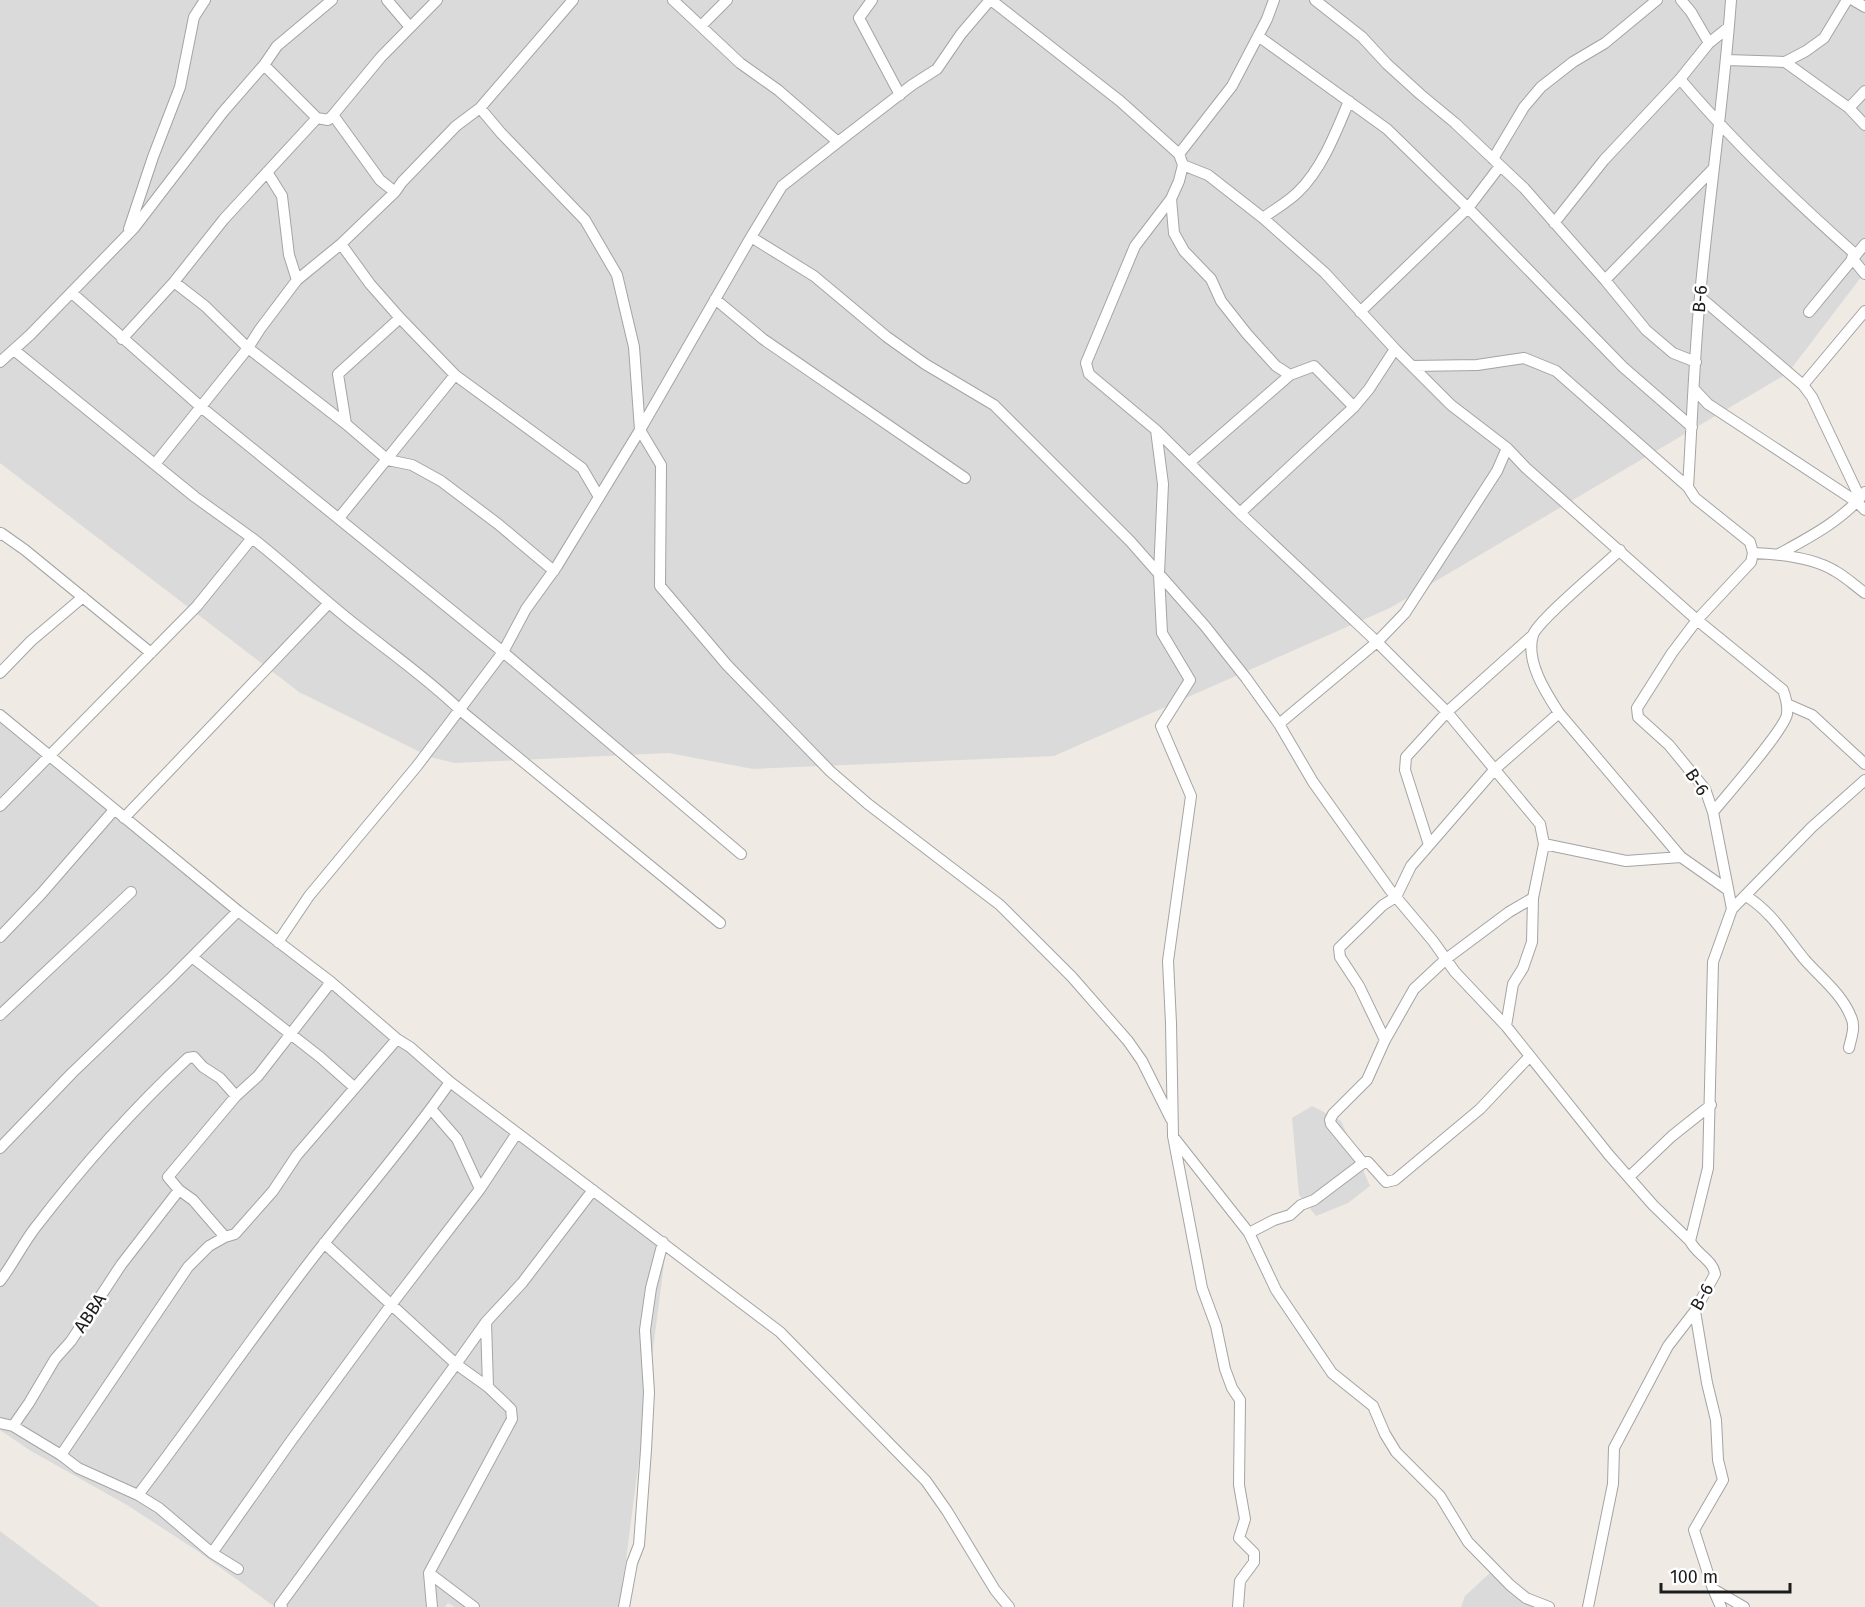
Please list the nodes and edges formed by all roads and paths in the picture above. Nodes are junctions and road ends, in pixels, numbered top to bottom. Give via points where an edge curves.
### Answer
1 (205, 0) edge
2 (332, 0) edge
3 (387, 0) edge
4 (437, 0) edge
5 (573, 0) edge
6 (673, 0) edge
7 (728, 0) edge
8 (872, 0) edge
9 (991, 0) edge
10 (1274, 0) edge
11 (1315, 0) edge
12 (1657, 0) edge
13 (1681, 0) edge
14 (1731, 0) edge
15 (1847, 0) edge
16 (1854, 0) edge
17 (1865, 7) edge
18 (701, 26) junction
19 (410, 27) junction
20 (1729, 27) junction
21 (1258, 36) junction
22 (1709, 43) junction
23 (1727, 60) junction
24 (1785, 62) junction
25 (264, 65) junction
26 (1680, 79) junction
27 (1865, 91) edge
28 (900, 95) junction
29 (1349, 101) junction
30 (480, 108) junction
31 (1849, 108) junction
32 (333, 115) junction
33 (317, 118) junction
34 (1865, 125) edge
35 (1720, 127) junction
36 (838, 142) junction
37 (1181, 160) junction
38 (1497, 163) junction
39 (1713, 169) junction
40 (267, 172) junction
41 (395, 192) junction
42 (1171, 199) junction
43 (1468, 208) junction
44 (1263, 218) junction
45 (1554, 223) junction
46 (127, 236) junction
47 (751, 237) junction
48 (340, 244) junction
49 (1865, 244) edge
50 (1853, 256) junction
51 (1865, 274) edge
52 (297, 280) junction
53 (1605, 280) junction
54 (174, 282) junction
55 (72, 293) junction
56 (1700, 297) junction
57 (715, 299) junction
58 (1865, 311) edge
59 (1360, 312) junction
60 (1809, 312) dead end
61 (400, 318) junction
62 (122, 339) junction
63 (248, 348) junction
64 (1395, 349) junction
65 (14, 350) junction
66 (0, 362) edge
67 (1696, 362) junction
68 (1412, 366) junction
69 (455, 375) junction
70 (1290, 375) junction
71 (1803, 385) junction
72 (1694, 389) junction
73 (201, 407) junction
74 (1354, 407) junction
75 (346, 424) junction
76 (1692, 427) junction
77 (640, 430) junction
78 (1156, 430) junction
79 (1507, 448) junction
80 (388, 460) junction
81 (1190, 462) junction
82 (155, 464) junction
83 (965, 478) dead end
84 (1688, 488) junction
85 (599, 497) junction
86 (1862, 501) edge
87 (1240, 513) junction
88 (339, 518) junction
89 (0, 534) edge
90 (252, 538) junction
91 (1620, 550) junction
92 (1753, 553) junction
93 (1779, 554) junction
94 (554, 571) junction
95 (1160, 574) junction
96 (1865, 594) edge
97 (83, 597) junction
98 (330, 603) junction
99 (1697, 620) junction
100 (1533, 635) junction
101 (1377, 642) junction
102 (503, 652) junction
103 (151, 653) junction
104 (0, 673) edge
105 (1787, 704) junction
106 (460, 710) junction
107 (1447, 712) junction
108 (1559, 713) junction
109 (0, 714) edge
110 (1279, 724) junction
111 (51, 755) junction
112 (1865, 764) edge
113 (1495, 769) junction
114 (1865, 780) edge
115 (0, 806) edge
116 (114, 810) junction
117 (1713, 812) junction
118 (124, 818) junction
119 (1545, 844) junction
120 (1429, 845) junction
121 (741, 854) dead end
122 (1681, 857) junction
123 (1728, 890) junction
124 (131, 892) dead end
125 (1746, 896) junction
126 (1396, 897) junction
127 (1533, 898) junction
128 (1732, 909) junction
129 (237, 911) junction
130 (720, 923) dead end
131 (0, 938) edge
132 (278, 942) junction
133 (192, 957) junction
134 (1446, 960) junction
135 (331, 982) junction
136 (0, 1016) edge
137 (1506, 1026) junction
138 (290, 1035) junction
139 (397, 1039) junction
140 (1385, 1040) junction
141 (1849, 1048) dead end
142 (1530, 1056) junction
143 (450, 1082) junction
144 (355, 1088) junction
145 (236, 1096) junction
146 (1711, 1105) junction
147 (431, 1109) junction
148 (1173, 1124) junction
149 (517, 1133) junction
150 (1173, 1136) junction
151 (0, 1148) edge
152 (1364, 1163) junction
153 (1629, 1177) junction
154 (480, 1189) junction
155 (179, 1190) junction
156 (592, 1190) junction
157 (1249, 1233) junction
158 (225, 1237) junction
159 (1690, 1241) junction
160 (663, 1242) junction
161 (324, 1243) junction
162 (0, 1281) edge
163 (391, 1305) junction
164 (1695, 1311) junction
165 (486, 1322) junction
166 (456, 1364) junction
167 (488, 1387) junction
168 (0, 1423) edge
169 (13, 1426) junction
170 (61, 1455) junction
171 (138, 1495) junction
172 (212, 1553) junction
173 (238, 1569) dead end
174 (429, 1573) junction
175 (1713, 1589) junction
176 (282, 1607) edge
177 (432, 1607) edge
178 (474, 1607) edge
179 (624, 1607) edge
180 (1009, 1607) edge
181 (1238, 1607) edge
182 (1549, 1607) edge
183 (1588, 1607) edge
184 (1721, 1607) edge
185 (1744, 1607) edge

1 - 46 street via 194,17 180,87
2 - 25 street via 277,46
3 - 19 street
4 - 19 street
5 - 30 street
6 - 18 street
7 - 18 street
8 - 28 street via 859,18
9 - 28 street via 937,69
9 - 37 street via 1120,102
10 - 21 street
11 - 38 street via 1362,37
12 - 38 street via 1605,43 1541,87 1524,107
13 - 22 street
14 - 20 street, B-6
15 - 24 street via 1824,38
16 - 17 street
18 - 36 street via 740,63
19 - 32 street
20 - 22 street
20 - 23 street, B-6
21 - 29 street
21 - 37 street via 1232,86
22 - 26 street
23 - 24 street
23 - 35 street, B-6
24 - 31 street
25 - 33 street
25 - 46 street via 223,111
26 - 35 street
26 - 45 street via 1604,160
27 - 31 street
28 - 36 street
29 - 43 street via 1387,129
29 - 44 street via 1309,179
30 - 41 street via 456,126
30 - 77 street via 585,220 617,275 634,347
31 - 34 street
32 - 33 street via 328,120
32 - 41 street via 380,180
33 - 40 street
35 - 39 street, B-6
35 - 50 street
36 - 47 street via 782,186
37 - 42 street via 1179,181
37 - 44 street via 1208,175
38 - 43 street
38 - 45 street
39 - 53 street
39 - 56 street, B-6
40 - 52 street via 282,196 289,255
40 - 54 street
41 - 48 street
42 - 70 street via 1174,233 1184,251 1210,279 1221,301 1247,334 1276,366
42 - 78 street via 1135,246 1086,363 1089,374
43 - 59 street
43 - 76 street via 1623,367
44 - 59 street via 1325,273
45 - 53 street
46 - 55 street
47 - 57 street
47 - 95 street via 814,276 925,364 994,405
48 - 52 street
48 - 61 street
49 - 50 street
50 - 51 street
50 - 60 street
52 - 63 street
53 - 67 street via 1660,343
54 - 62 street
54 - 63 street
55 - 62 street
55 - 65 street
56 - 67 street, B-6
56 - 71 street
57 - 77 street
57 - 83 street via 763,339
58 - 71 street
59 - 64 street
61 - 69 street
61 - 75 street via 338,374
62 - 73 street
63 - 73 street
63 - 75 street
64 - 68 street
64 - 74 street
65 - 66 street
65 - 82 street
67 - 72 street, B-6
68 - 79 street via 1451,405
68 - 84 street via 1477,365 1524,358 1542,364 1556,371
69 - 80 street
69 - 85 street via 582,468
70 - 74 street via 1314,366
70 - 81 street
71 - 86 street
72 - 76 street, B-6
72 - 86 street via 1708,404
73 - 82 street
73 - 88 street
74 - 87 street
75 - 80 street
76 - 84 street, B-6
77 - 85 street
77 - 148 street via 661,465 660,586 727,665 830,771 1000,905 1071,977 1142,1060
78 - 81 street
78 - 95 street via 1163,484
79 - 91 street
79 - 101 street via 1497,471 1411,604
80 - 88 street
80 - 94 street via 412,465 441,481
81 - 87 street
82 - 90 street
84 - 92 street via 1750,542
85 - 94 street
86 - 93 street via 1821,531
87 - 101 street
88 - 102 street
89 - 97 street
90 - 98 street
90 - 103 street via 197,606
91 - 99 street
91 - 100 street via 1545,619
92 - 93 street
92 - 99 street, B-6 via 1751,562
93 - 96 street via 1835,570
94 - 102 street via 526,609
95 - 110 street
95 - 148 street via 1162,633 1190,680 1161,726 1191,796 1167,961
97 - 103 street
97 - 104 street via 31,640
98 - 106 street
98 - 118 street
99 - 105 street via 1783,690
99 - 117 street, B-6 via 1637,712 1705,789
100 - 107 street
100 - 108 street via 1539,679
101 - 107 street
101 - 110 street
102 - 106 street
102 - 121 street
103 - 111 street
105 - 112 street via 1812,715
105 - 117 street via 1787,716
106 - 130 street
106 - 132 street via 309,896
107 - 113 street
107 - 120 street via 1405,762
108 - 113 street
108 - 122 street
109 - 111 street
110 - 126 street via 1312,782
111 - 115 street
111 - 116 street
113 - 119 street via 1540,824
113 - 120 street
114 - 125 street via 1812,827
116 - 118 street
116 - 131 street
117 - 123 street, B-6
118 - 129 street
119 - 122 street via 1626,861
119 - 127 street
120 - 126 street via 1412,866
122 - 123 street
123 - 128 street, B-6
124 - 136 street
125 - 128 street
125 - 141 street via 1778,923 1842,1000 1854,1027
126 - 134 street
126 - 140 street via 1383,905 1338,951
127 - 134 street
127 - 137 street via 1532,942 1513,984
128 - 146 street via 1713,962
129 - 132 street
129 - 133 street
132 - 135 street
133 - 138 street
133 - 151 street
134 - 137 street
134 - 140 street via 1414,989
135 - 138 street
135 - 139 street
137 - 142 street
138 - 144 street
138 - 145 street via 258,1076
139 - 143 street
139 - 144 street
140 - 152 street via 1367,1080 1330,1120
142 - 152 street via 1479,1109 1395,1180 1386,1182 1368,1162
142 - 153 street
143 - 147 street
143 - 149 street
144 - 158 street via 297,1155 273,1191 235,1234
145 - 155 street via 168,1177
145 - 162 street via 194,1057 188,1058 97,1153 34,1230
146 - 153 street
146 - 159 street via 1708,1168
147 - 154 street via 457,1139
147 - 161 street
148 - 150 street
149 - 154 street
149 - 156 street
150 - 157 street
150 - 181 street via 1202,1288 1216,1326 1225,1369 1240,1400 1239,1485 1245,1519 1239,1538 1254,1553 1254,1562 1240,1581
152 - 157 street via 1290,1215
153 - 159 street
154 - 163 street
155 - 158 street via 193,1200
155 - 169 street, ABBA via 121,1265
156 - 160 street
156 - 165 street via 522,1283
157 - 182 street via 1276,1290 1332,1373 1373,1406 1396,1452 1440,1496 1468,1542 1510,1586
158 - 170 street via 209,1246 188,1268
159 - 164 street, B-6 via 1714,1267 1715,1274
160 - 179 street via 645,1330 649,1392 639,1545
160 - 180 street via 780,1332 926,1481
161 - 163 street
161 - 171 street
163 - 166 street
163 - 172 street
164 - 175 street via 1723,1480 1694,1530
164 - 183 street, B-6 via 1668,1346 1614,1448 1613,1484
165 - 166 street
165 - 167 street
166 - 167 street
166 - 176 street
167 - 174 street via 511,1409 512,1419
168 - 169 street
169 - 170 street
170 - 171 street via 78,1468
171 - 172 street
172 - 173 street
174 - 177 street
174 - 178 street
175 - 184 street
175 - 185 street

